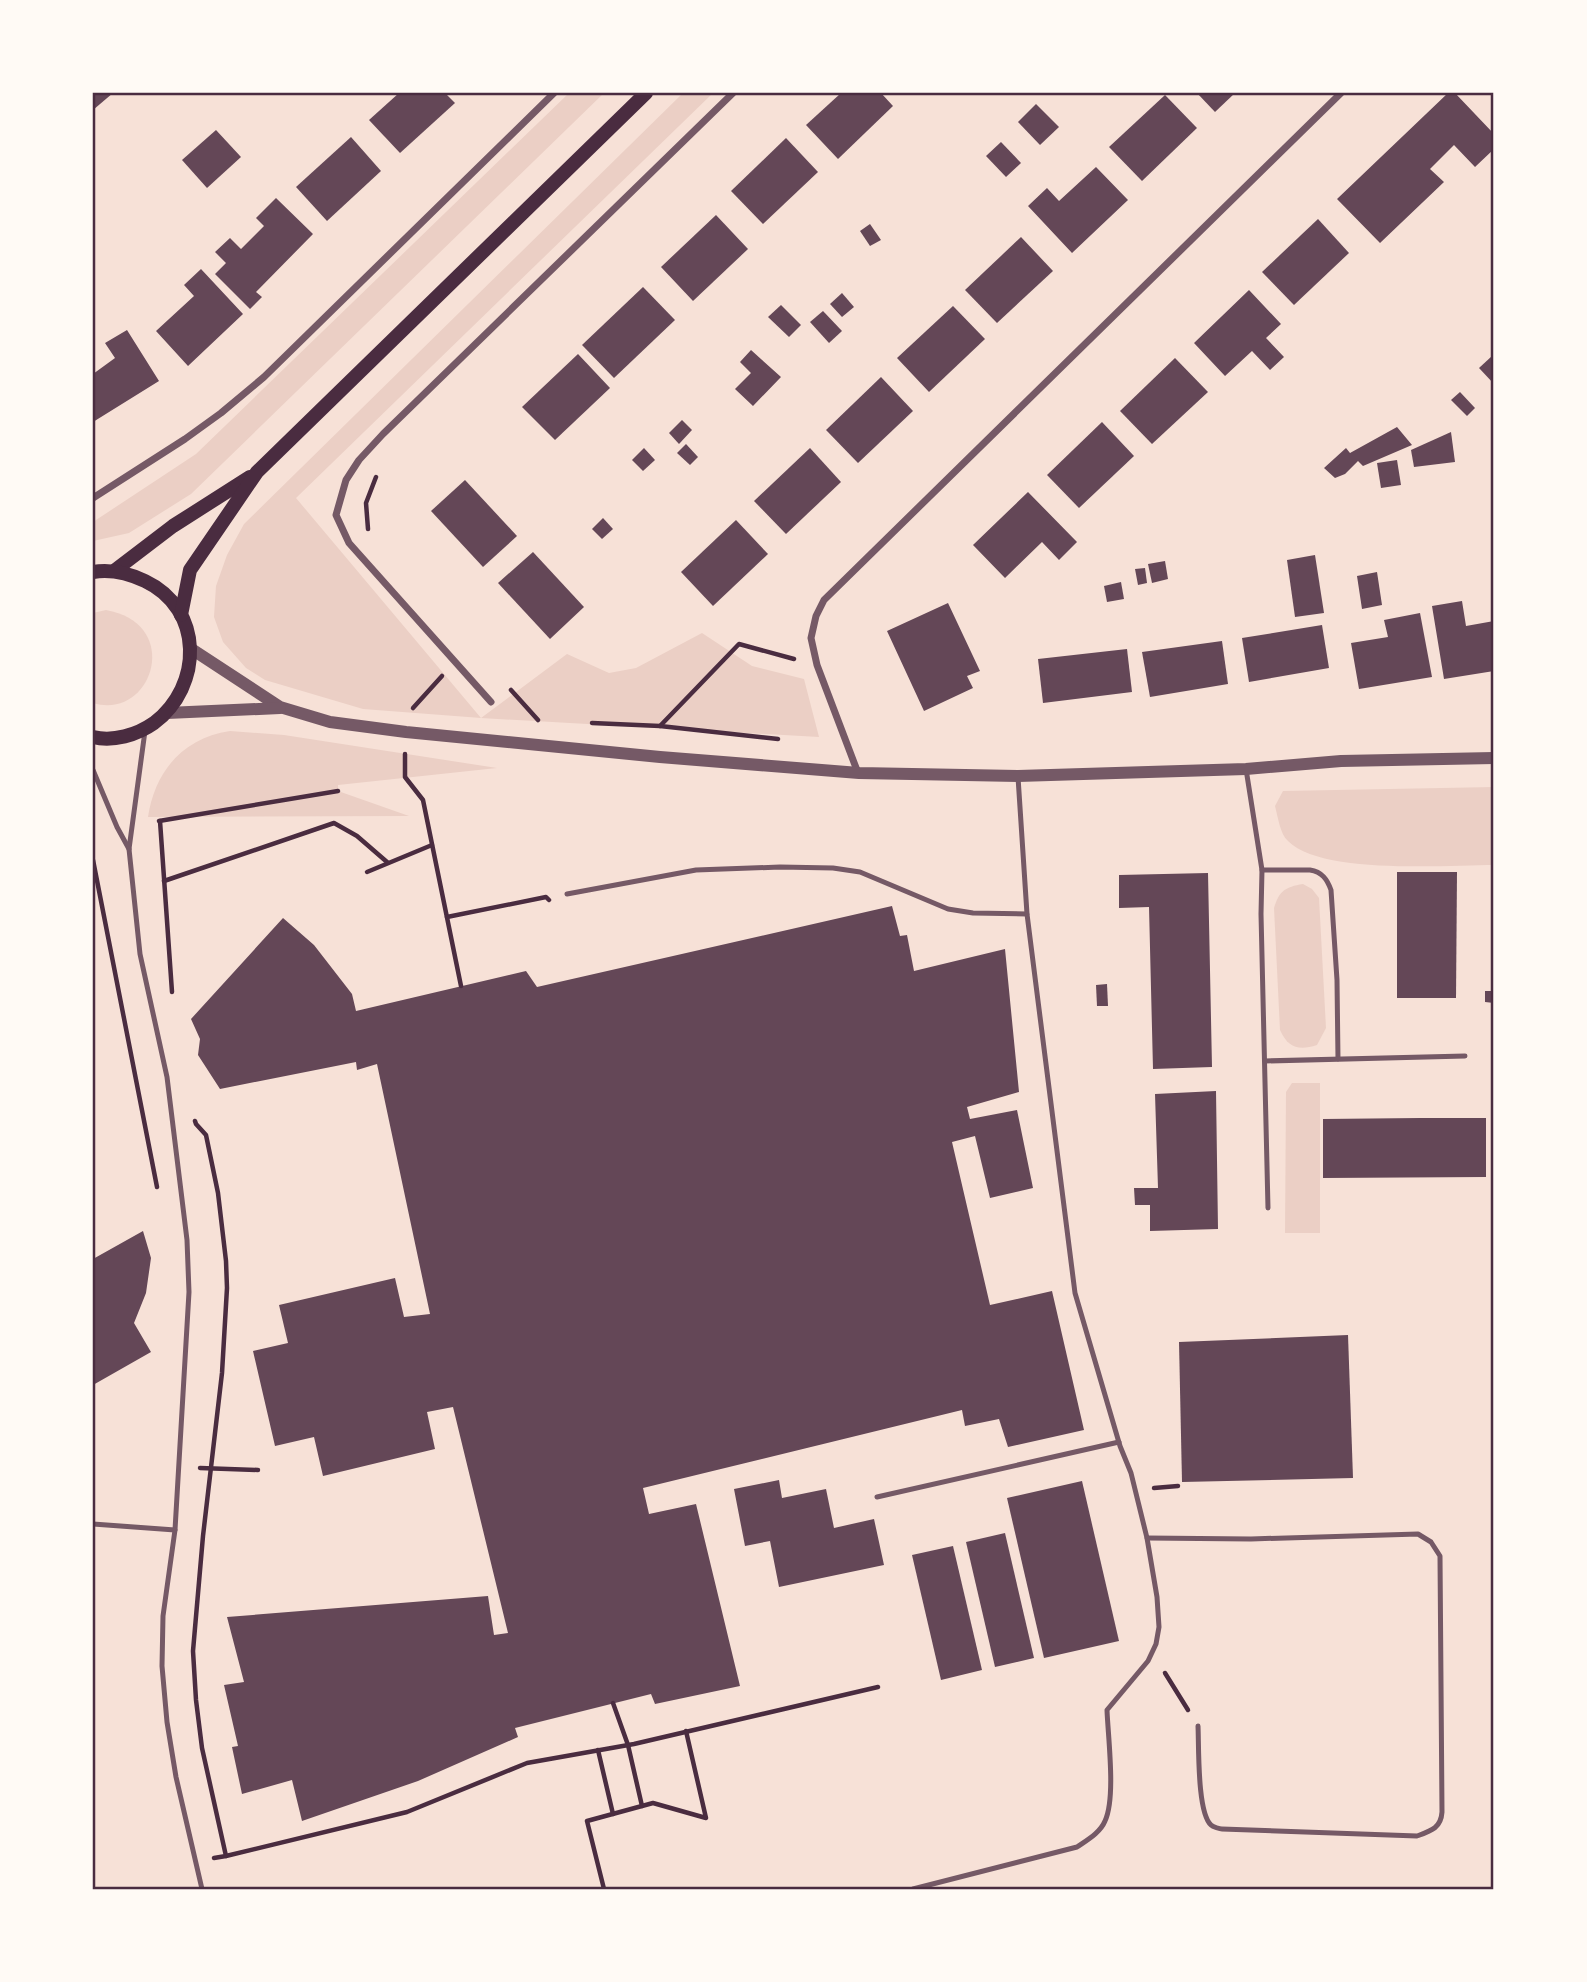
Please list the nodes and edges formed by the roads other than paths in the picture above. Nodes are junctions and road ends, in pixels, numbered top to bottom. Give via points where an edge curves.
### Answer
1 (554, 93) edge
2 (646, 93) edge
3 (733, 93) edge
4 (1341, 93) edge
5 (257, 472) junction
6 (93, 498) edge
7 (114, 571) junction
8 (93, 572) edge
9 (180, 615) junction
10 (190, 648) junction
11 (491, 702) dead end
12 (280, 708) junction
13 (167, 713) junction
14 (145, 729) junction
15 (93, 737) edge
16 (1494, 758) edge
17 (1246, 769) junction
18 (93, 771) edge
19 (859, 774) junction
20 (1018, 776) junction
21 (129, 849) junction
22 (1262, 870) junction
23 (567, 894) dead end
24 (1027, 914) junction
25 (1465, 1056) dead end
26 (1338, 1059) junction
27 (1265, 1061) junction
28 (1268, 1208) dead end
29 (1119, 1442) junction
30 (877, 1497) dead end
31 (93, 1524) edge
32 (175, 1530) junction
33 (1147, 1538) junction
34 (1198, 1726) road end
35 (202, 1889) edge
36 (913, 1889) edge

1 - 6 street via 264,377 222,413
2 - 5 main road
3 - 11 street via 383,434 345,480 336,515 349,543
4 - 19 street via 824,600 811,638
5 - 7 main road
5 - 9 main road via 190,570
7 - 8 main road
7 - 9 main road via 152,584
9 - 10 main road
10 - 12 street
10 - 13 main road via 186,683
12 - 13 street
12 - 19 street via 330,722 405,732
13 - 14 main road
14 - 15 main road via 123,737
14 - 21 lane
16 - 17 street via 1341,761
17 - 20 street
17 - 22 lane
18 - 21 lane
19 - 20 street
20 - 24 lane
21 - 32 lane via 140,954 166,1077 187,1240 189,1292
22 - 26 lane via 1317,871 1328,882
22 - 27 lane
23 - 24 lane via 695,870 833,869 860,872 948,909
24 - 29 lane via 1075,1293
25 - 26 lane
26 - 27 lane
27 - 28 lane
29 - 30 lane
29 - 33 lane
31 - 32 lane
32 - 35 lane via 163,1616 162,1665 176,1777
33 - 34 lane via 1418,1534 1431,1542 1440,1556 1443,1812 1433,1831 1417,1836 1212,1826 1201,1803
33 - 36 lane via 1159,1627 1148,1661 1107,1710 1110,1783 1105,1821 1077,1847

